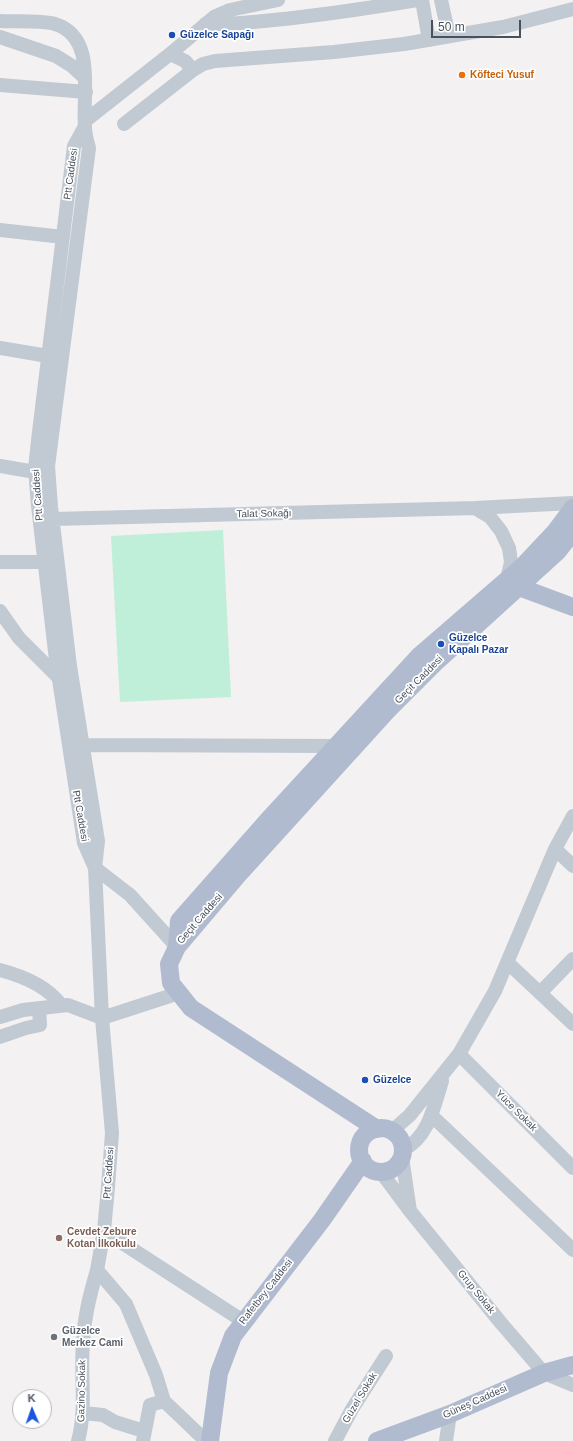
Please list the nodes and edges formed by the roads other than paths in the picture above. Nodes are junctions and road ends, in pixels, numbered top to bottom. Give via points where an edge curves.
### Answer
1 (278, 0) edge
2 (417, 0) edge
3 (422, 0) edge
4 (441, 0) edge
5 (573, 9) edge
6 (0, 21) edge
7 (205, 24) junction
8 (448, 36) junction
9 (0, 37) edge
10 (429, 40) junction
11 (170, 54) junction
12 (193, 70) junction
13 (86, 78) junction
14 (0, 85) edge
15 (86, 92) junction
16 (85, 124) junction
17 (124, 124) dead end
18 (0, 230) edge
19 (63, 237) junction
20 (0, 348) edge
21 (48, 356) junction
22 (0, 466) edge
23 (36, 472) junction
24 (573, 503) edge
25 (476, 508) junction
26 (573, 508) edge
27 (53, 519) junction
28 (573, 532) edge
29 (0, 562) edge
30 (44, 562) junction
31 (513, 583) junction
32 (573, 607) edge
33 (0, 611) edge
34 (58, 677) junction
35 (82, 745) junction
36 (336, 746) junction
37 (573, 816) edge
38 (555, 849) junction
39 (573, 866) edge
40 (95, 868) junction
41 (177, 947) junction
42 (573, 959) edge
43 (507, 962) junction
44 (0, 970) edge
45 (540, 993) junction
46 (179, 994) junction
47 (61, 1005) junction
48 (39, 1008) junction
49 (0, 1017) edge
50 (102, 1018) junction
51 (573, 1024) edge
52 (0, 1037) edge
53 (459, 1054) junction
54 (443, 1074) junction
55 (353, 1114) junction
56 (431, 1115) junction
57 (385, 1130) junction
58 (362, 1153) junction
59 (403, 1153) junction
60 (573, 1168) edge
61 (380, 1172) junction
62 (410, 1211) junction
63 (104, 1231) junction
64 (573, 1250) edge
65 (97, 1270) junction
66 (243, 1322) junction
67 (386, 1356) dead end
68 (573, 1365) edge
69 (544, 1373) junction
70 (573, 1384) edge
71 (164, 1401) junction
72 (83, 1413) junction
73 (450, 1414) junction
74 (143, 1436) edge
75 (78, 1441) edge
76 (206, 1441) edge
77 (210, 1441) edge
78 (335, 1441) edge
79 (377, 1441) edge
80 (446, 1441) edge

1 - 7 street via 230,10
2 - 7 street via 264,21
3 - 10 street
4 - 8 street
5 - 8 street via 503,27
6 - 13 street via 54,24 68,30 78,42
7 - 11 street
8 - 10 street
9 - 13 street via 56,56
10 - 12 street via 334,52 215,61
11 - 12 street via 185,61
11 - 16 street
12 - 17 street
13 - 15 street
14 - 15 street
15 - 16 street
16 - 19 street, Ptt Caddesi via 74,146
16 - 27 street, Ptt Caddesi via 88,148 50,447 49,485
18 - 19 street
19 - 21 street, Ptt Caddesi
20 - 21 street
21 - 23 street, Ptt Caddesi
22 - 23 street
23 - 30 street, Ptt Caddesi
24 - 25 street, Talat Sokağı
25 - 27 street, Talat Sokağı
25 - 31 street via 490,517 501,531 509,548
26 - 31 main road, Geçit Caddesi via 555,532 523,566
27 - 35 street, Ptt Caddesi
28 - 31 main road, Geçit Caddesi via 558,551
29 - 30 street
30 - 34 street, Ptt Caddesi
31 - 32 main road
31 - 36 main road, Geçit Caddesi via 419,656
31 - 41 main road, Geçit Caddesi via 387,711 238,875
33 - 34 street via 19,638
34 - 40 street, Ptt Caddesi via 84,843
35 - 36 street
35 - 40 street, Ptt Caddesi via 98,841
36 - 41 main road, Geçit Caddesi via 179,921
37 - 38 street
38 - 39 street
38 - 43 street
40 - 41 street via 130,895
40 - 50 street, Ptt Caddesi
41 - 46 main road via 169,964 171,983
42 - 45 street
43 - 45 street
43 - 53 street via 495,991
44 - 47 street via 32,981 52,994
45 - 51 street
46 - 50 street
46 - 55 main road via 191,1008
47 - 48 street
47 - 50 street via 68,1005
48 - 49 street
48 - 52 street via 40,1025
50 - 63 street, Ptt Caddesi via 112,1133
53 - 54 street
53 - 60 street, Yüce Sokak
54 - 56 street
54 - 57 street via 410,1115
55 - 57 main road
55 - 58 main road
56 - 59 street via 418,1140
56 - 64 street
57 - 58 main road via 366,1134
57 - 59 main road via 398,1136
58 - 61 main road via 367,1166
58 - 66 main road, Rafetbey Caddesi via 322,1220
59 - 61 main road via 394,1168
59 - 62 street
61 - 62 street, Grup Sokak
62 - 69 street, Grup Sokak
63 - 65 street, Ptt Caddesi
63 - 66 street
65 - 71 street via 126,1304 156,1375
65 - 72 street, Gazino Sokak via 86,1309 82,1344
66 - 77 main road, Rafetbey Caddesi via 233,1336 219,1373
67 - 78 street, Güzel Sokak
68 - 69 main road, Güneş Caddesi
69 - 70 street
69 - 73 main road, Güneş Caddesi
71 - 74 street via 150,1405
71 - 76 street
72 - 74 street via 103,1415
72 - 75 street, Gazino Sokak
73 - 79 main road, Güneş Caddesi
73 - 80 street

